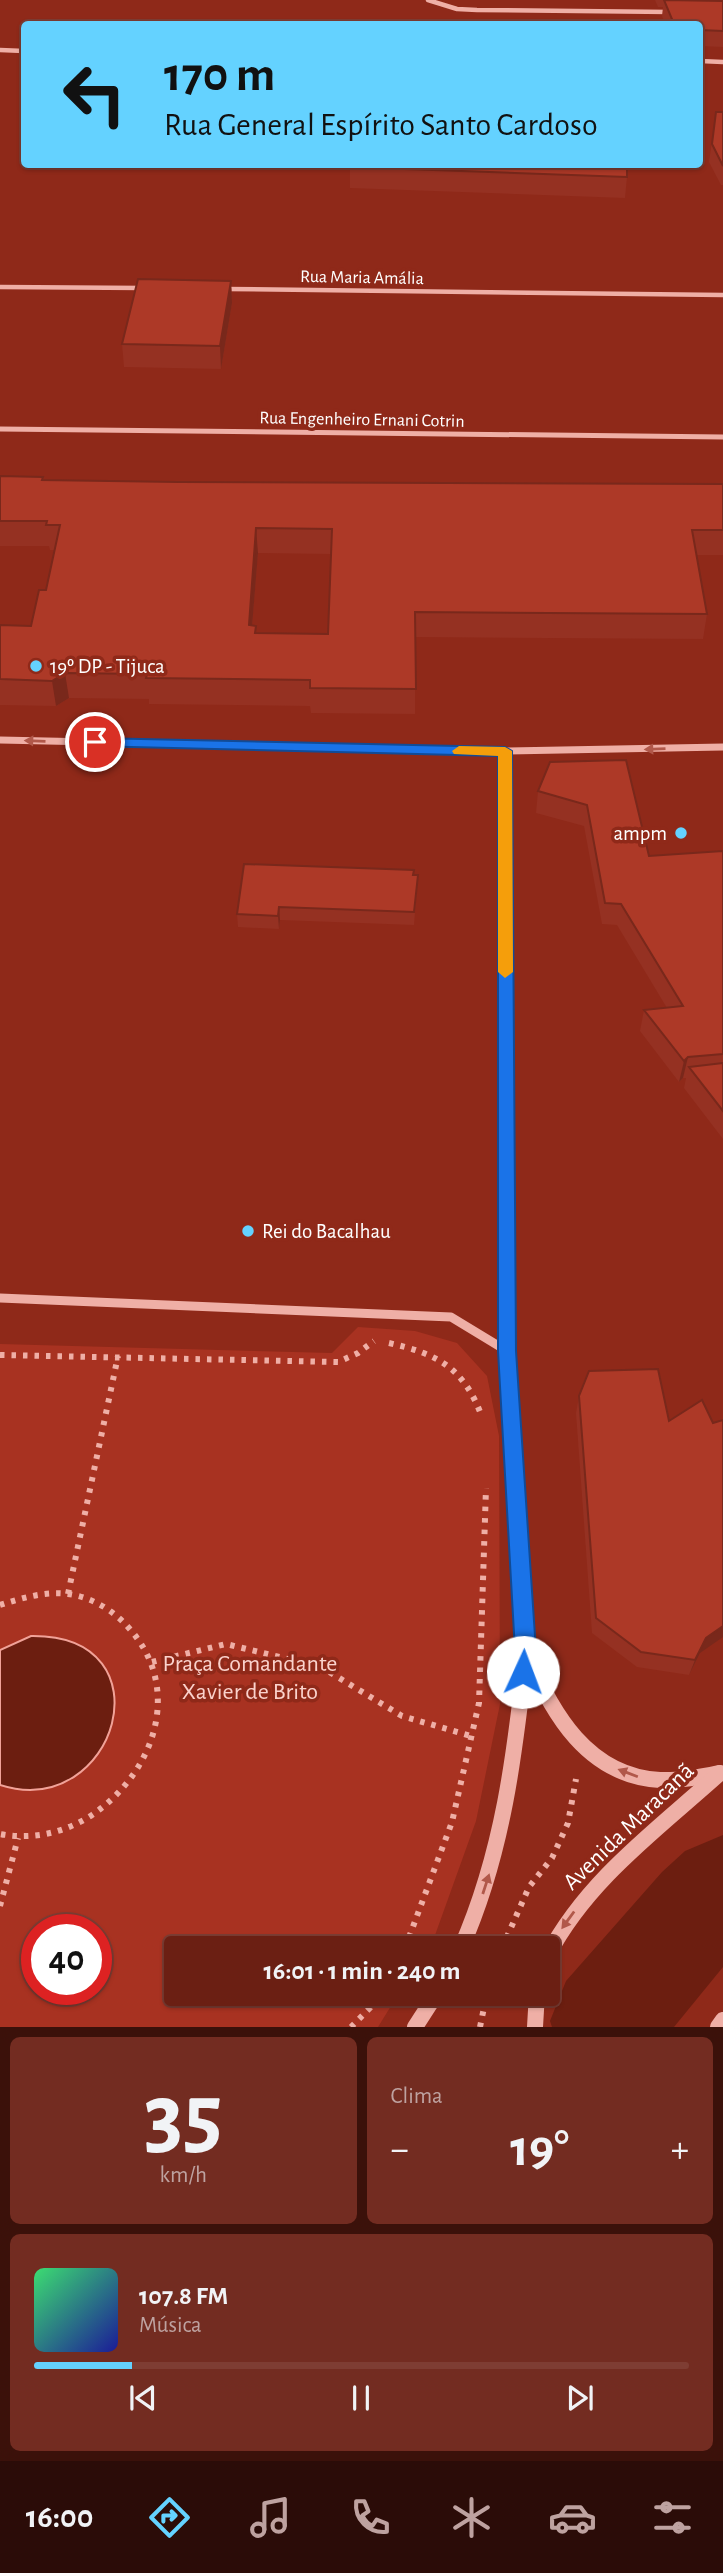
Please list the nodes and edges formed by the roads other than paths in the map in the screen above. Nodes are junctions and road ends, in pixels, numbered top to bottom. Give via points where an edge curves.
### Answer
1 (428, 0) edge
2 (683, 12) edge
3 (0, 50) edge
4 (21, 51) edge
5 (703, 61) edge
6 (723, 62) edge
7 (0, 286) edge
8 (153, 288) edge
9 (222, 289) edge
10 (723, 295) edge
11 (0, 429) edge
12 (723, 437) edge
13 (0, 740) edge
14 (723, 747) edge
15 (505, 751) junction
16 (0, 1298) edge
17 (507, 1351) junction
18 (526, 1651) junction
19 (721, 1772) edge
20 (466, 1936) edge
21 (558, 1936) edge
22 (429, 2006) edge
23 (536, 2006) edge
24 (723, 2020) edge
25 (415, 2027) edge
26 (535, 2027) edge
27 (718, 2027) edge

1 - 2 street via 477,10
3 - 4 street
5 - 6 street
7 - 8 street
9 - 10 street, Rua Maria Amália
11 - 12 street, Rua Engenheiro Ernani Cotrin
15 -> 13 street
14 -> 15 street
15 - 17 street
16 - 17 street via 452,1317
17 - 18 street
19 -> 18 street via 686,1779 648,1779 603,1762 577,1742 553,1712
20 -> 18 street via 490,1871 505,1811
19 -> 21 street, Avenida Maracanã via 591,1890
22 - 25 street
23 - 26 street
24 - 27 street

